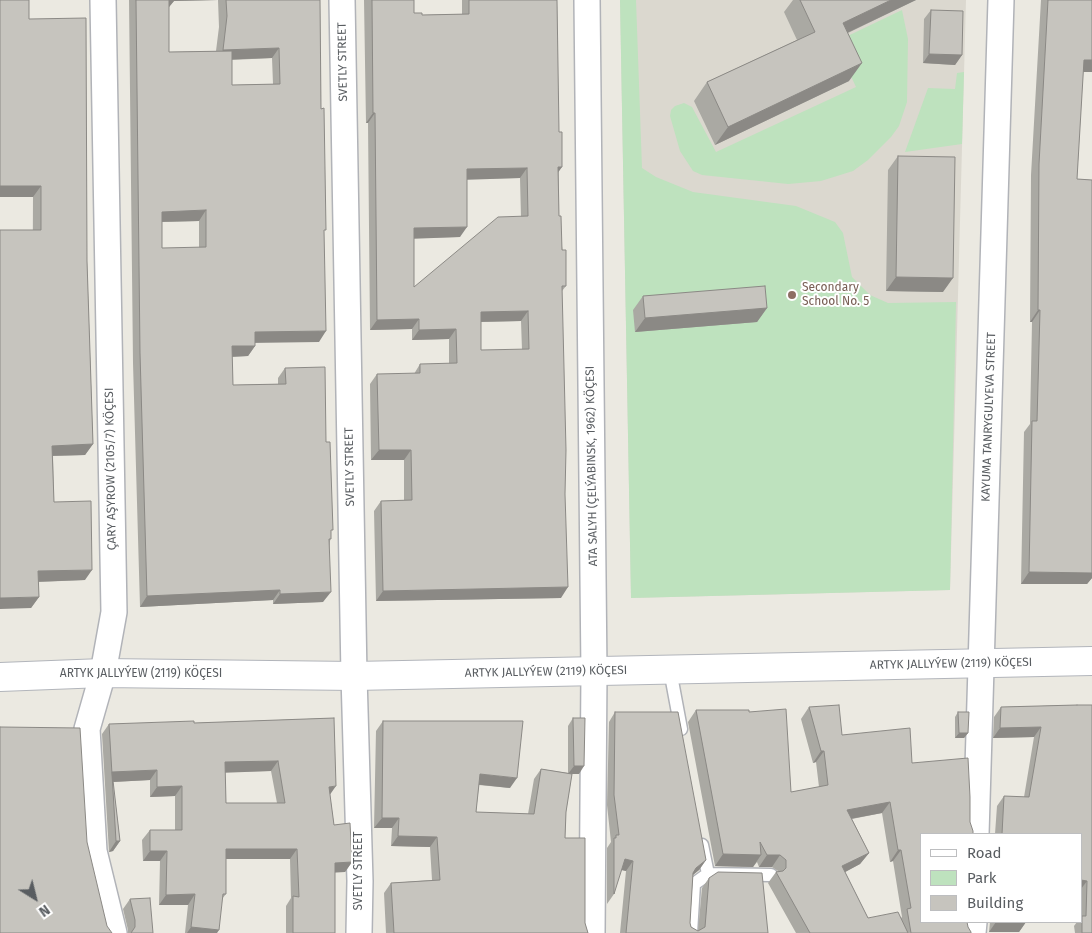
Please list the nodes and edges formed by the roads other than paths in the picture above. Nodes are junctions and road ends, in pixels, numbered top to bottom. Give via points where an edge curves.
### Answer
1 (103, 0) edge
2 (342, 0) edge
3 (587, 0) edge
4 (1001, 0) edge
5 (1092, 660) edge
6 (982, 664) junction
7 (670, 670) junction
8 (594, 672) junction
9 (103, 673) junction
10 (354, 676) junction
11 (0, 677) edge
12 (684, 746) edge
13 (976, 833) edge
14 (701, 836) edge
15 (708, 874) junction
16 (771, 874) dead end
17 (114, 933) edge
18 (359, 933) edge
19 (592, 933) edge
20 (691, 933) edge

1 - 9 street, ÇARY AŞYROW (2105/7) KÖÇESI via 114,612
2 - 10 street, SVETLY STREET
3 - 8 street, ATA SALYH (ÇELÝABINSK, 1962) KÖÇESI
4 - 6 street, KAYUMA TANRYGULYEVA STREET
5 - 6 street, ARTYK JALLYÝEW (2119) KÖÇESI
6 - 7 street, ARTYK JALLYÝEW (2119) KÖÇESI
6 - 13 street, KAYUMA TANRYGULYEVA STREET
7 - 8 street, ARTYK JALLYÝEW (2119) KÖÇESI
7 - 12 lane
8 - 10 street, ARTYK JALLYÝEW (2119) KÖÇESI
8 - 19 street, ATA SALYH (ÇELÝABINSK, 1962) KÖÇESI
9 - 10 street, ARTYK JALLYÝEW (2119) KÖÇESI
9 - 11 street, ARTYK JALLYÝEW (2119) KÖÇESI
9 - 17 street, ÇARY AŞYROW (2105/7) KÖÇESI via 87,729 94,851
10 - 18 street, SVETLY STREET
14 - 15 lane
15 - 16 lane
15 - 20 lane via 694,884

